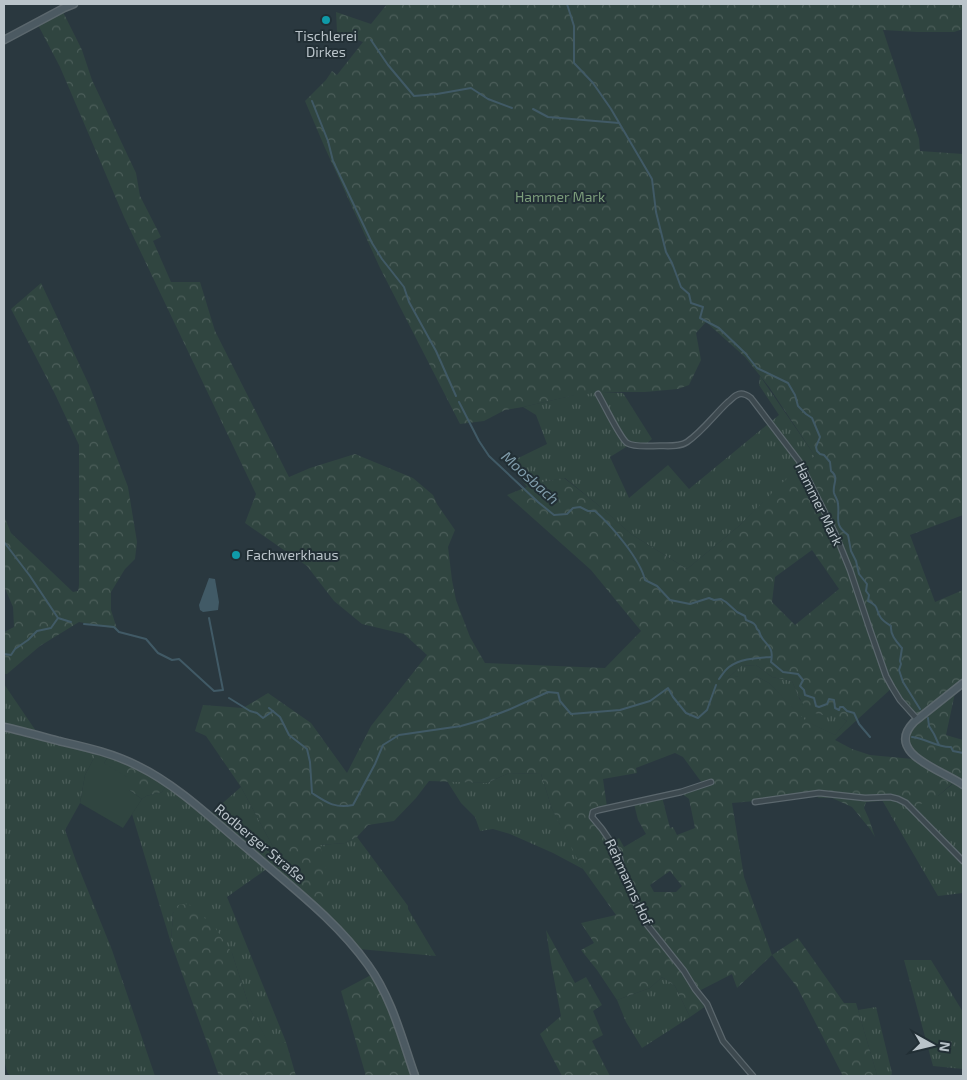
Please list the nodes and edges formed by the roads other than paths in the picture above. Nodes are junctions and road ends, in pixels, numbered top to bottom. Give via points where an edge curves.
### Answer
1 (74, 4) edge
2 (4, 40) edge
3 (598, 394) dead end
4 (963, 683) edge
5 (917, 719) junction
6 (4, 726) edge
7 (710, 782) dead end
8 (963, 784) edge
9 (755, 802) dead end
10 (963, 861) edge
11 (415, 1076) edge
12 (753, 1076) edge

1 - 2 street
3 - 5 street, Hammer Mark via 622,437 628,444 640,446 682,445 737,395 751,398 799,461 850,570 886,676 900,700
4 - 5 street
5 - 8 street via 905,736 910,751 925,764
6 - 11 street, Rodberger Straße via 100,752 145,770 199,808 324,914 369,966 385,994
7 - 12 street, Rehmanns Hof via 681,792 592,812 592,817 619,854 623,875 645,922 707,1004 723,1041
9 - 10 street via 819,793 898,799 906,803

